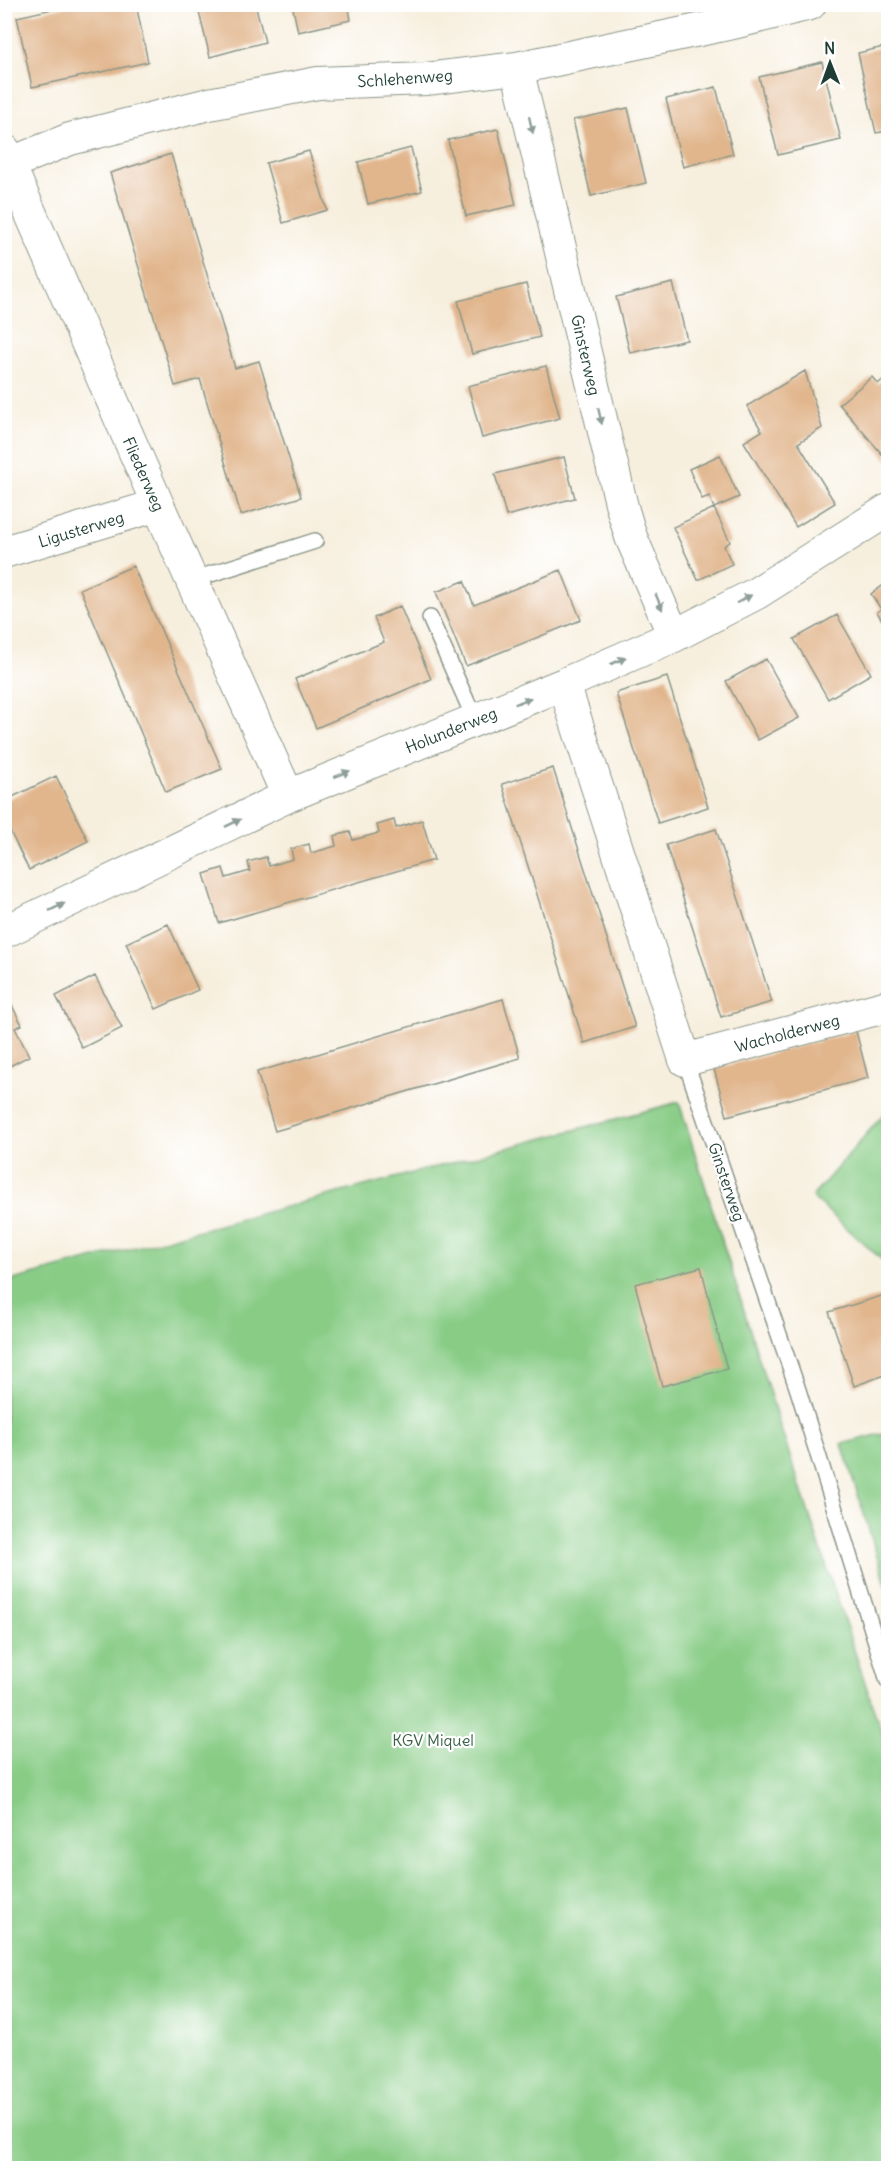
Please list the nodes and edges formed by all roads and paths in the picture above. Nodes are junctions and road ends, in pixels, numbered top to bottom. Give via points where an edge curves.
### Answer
1 (810, 4) edge
2 (517, 68) junction
3 (6, 160) edge
4 (158, 505) junction
5 (888, 510) edge
6 (315, 541) dead end
7 (4, 552) edge
8 (192, 580) junction
9 (430, 618) dead end
10 (674, 636) junction
11 (564, 684) junction
12 (475, 720) junction
13 (288, 796) junction
14 (4, 932) edge
15 (888, 1006) edge
16 (685, 1060) junction
17 (888, 1681) edge

1 - 2 street, Schlehenweg
2 - 3 street, Schlehenweg via 426,79 318,83 209,104 70,139
2 -> 10 street, Ginsterweg via 622,507
3 - 4 street, Fliederweg
4 - 7 street, Ligusterweg
4 - 8 street, Fliederweg
10 -> 5 street, Holunderweg via 757,593
6 - 8 lane
8 - 13 street, Fliederweg
9 - 12 lane
11 -> 10 street, Holunderweg
12 -> 11 street, Holunderweg
11 - 16 street, Ginsterweg
13 -> 12 street, Holunderweg
14 -> 13 street, Holunderweg
15 - 16 street, Wacholderweg
16 - 17 lane, Ginsterweg via 798,1390

